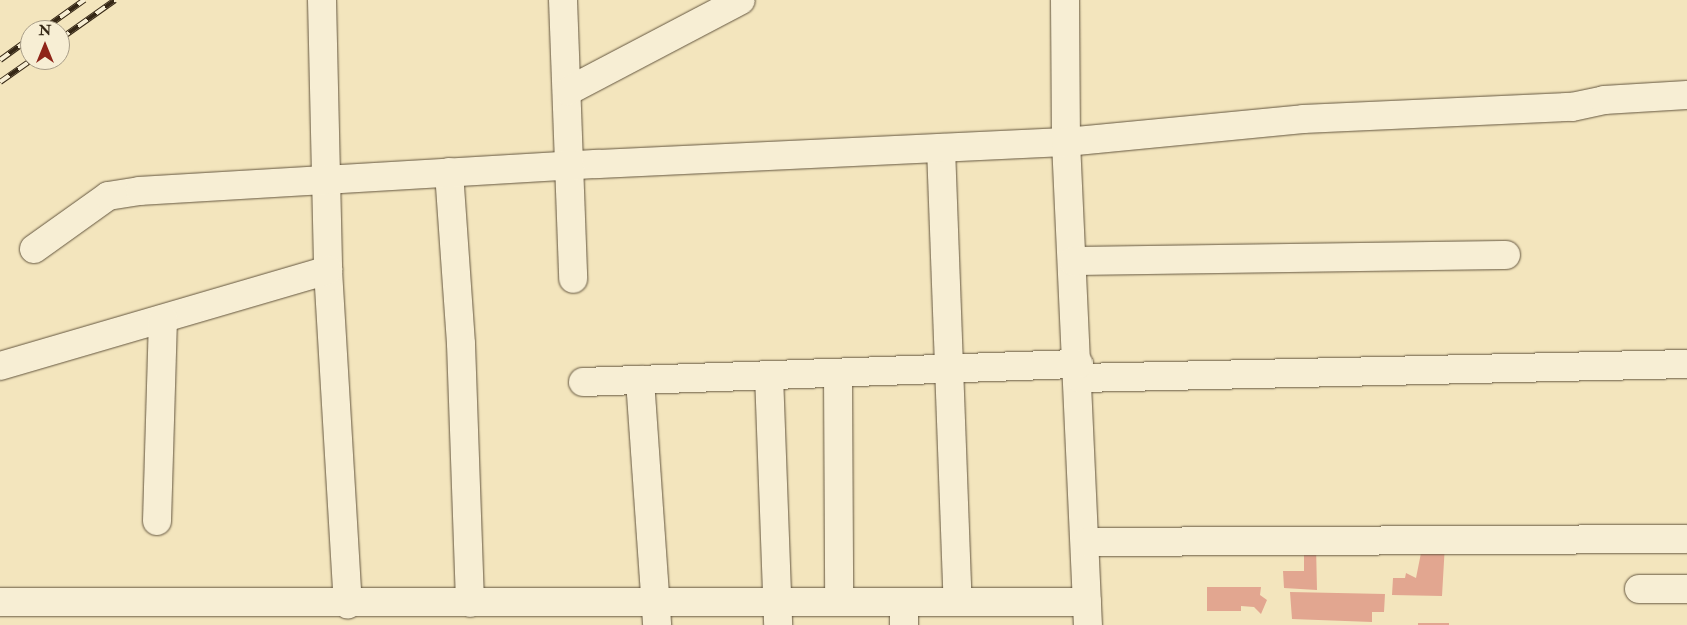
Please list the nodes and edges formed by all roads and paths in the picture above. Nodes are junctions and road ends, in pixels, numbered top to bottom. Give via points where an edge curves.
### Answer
1 (322, 0) edge
2 (563, 0) edge
3 (741, 0) edge
4 (1065, 0) edge
5 (568, 91) junction
6 (1687, 95) edge
7 (1066, 142) junction
8 (941, 148) junction
9 (572, 165) junction
10 (448, 172) junction
11 (326, 180) junction
12 (34, 249) dead end
13 (1506, 255) dead end
14 (1073, 261) junction
15 (328, 270) junction
16 (573, 279) dead end
17 (164, 319) junction
18 (1687, 364) edge
19 (0, 366) edge
20 (950, 369) junction
21 (1080, 371) junction
22 (838, 373) junction
23 (769, 375) junction
24 (640, 380) junction
25 (583, 382) dead end
26 (157, 521) dead end
27 (1686, 539) edge
28 (1085, 542) junction
29 (1639, 589) dead end
30 (1687, 589) edge
31 (0, 602) edge
32 (839, 602) junction
33 (958, 602) junction
34 (470, 603) junction
35 (348, 604) junction
36 (157, 614) edge
37 (419, 614) edge
38 (542, 614) edge
39 (657, 614) edge
40 (778, 614) edge
41 (904, 614) edge
42 (1088, 614) edge
43 (282, 615) edge

1 - 11 street
2 - 5 street
3 - 5 street
4 - 7 street
5 - 9 street
6 - 7 street via 1604,100 1572,107 1303,119
7 - 8 street
7 - 14 street
8 - 9 street
8 - 20 street
9 - 10 street
9 - 16 street
10 - 11 street
10 - 34 street via 461,344
11 - 12 street via 108,196
11 - 15 street
13 - 14 street
14 - 21 street
15 - 17 street
15 - 35 street
17 - 19 street
17 - 26 street
18 - 21 street
20 - 21 street
20 - 22 street
20 - 33 street
21 - 28 street
22 - 23 street
22 - 32 street
23 - 24 street
23 - 40 street
24 - 25 street
24 - 39 street
27 - 28 street
28 - 42 street
29 - 30 street
31 - 36 street
32 - 40 street
32 - 41 street
33 - 41 street
33 - 42 street
34 - 37 street
34 - 38 street
35 - 37 street
35 - 43 street
36 - 43 street
38 - 39 street
39 - 40 street

